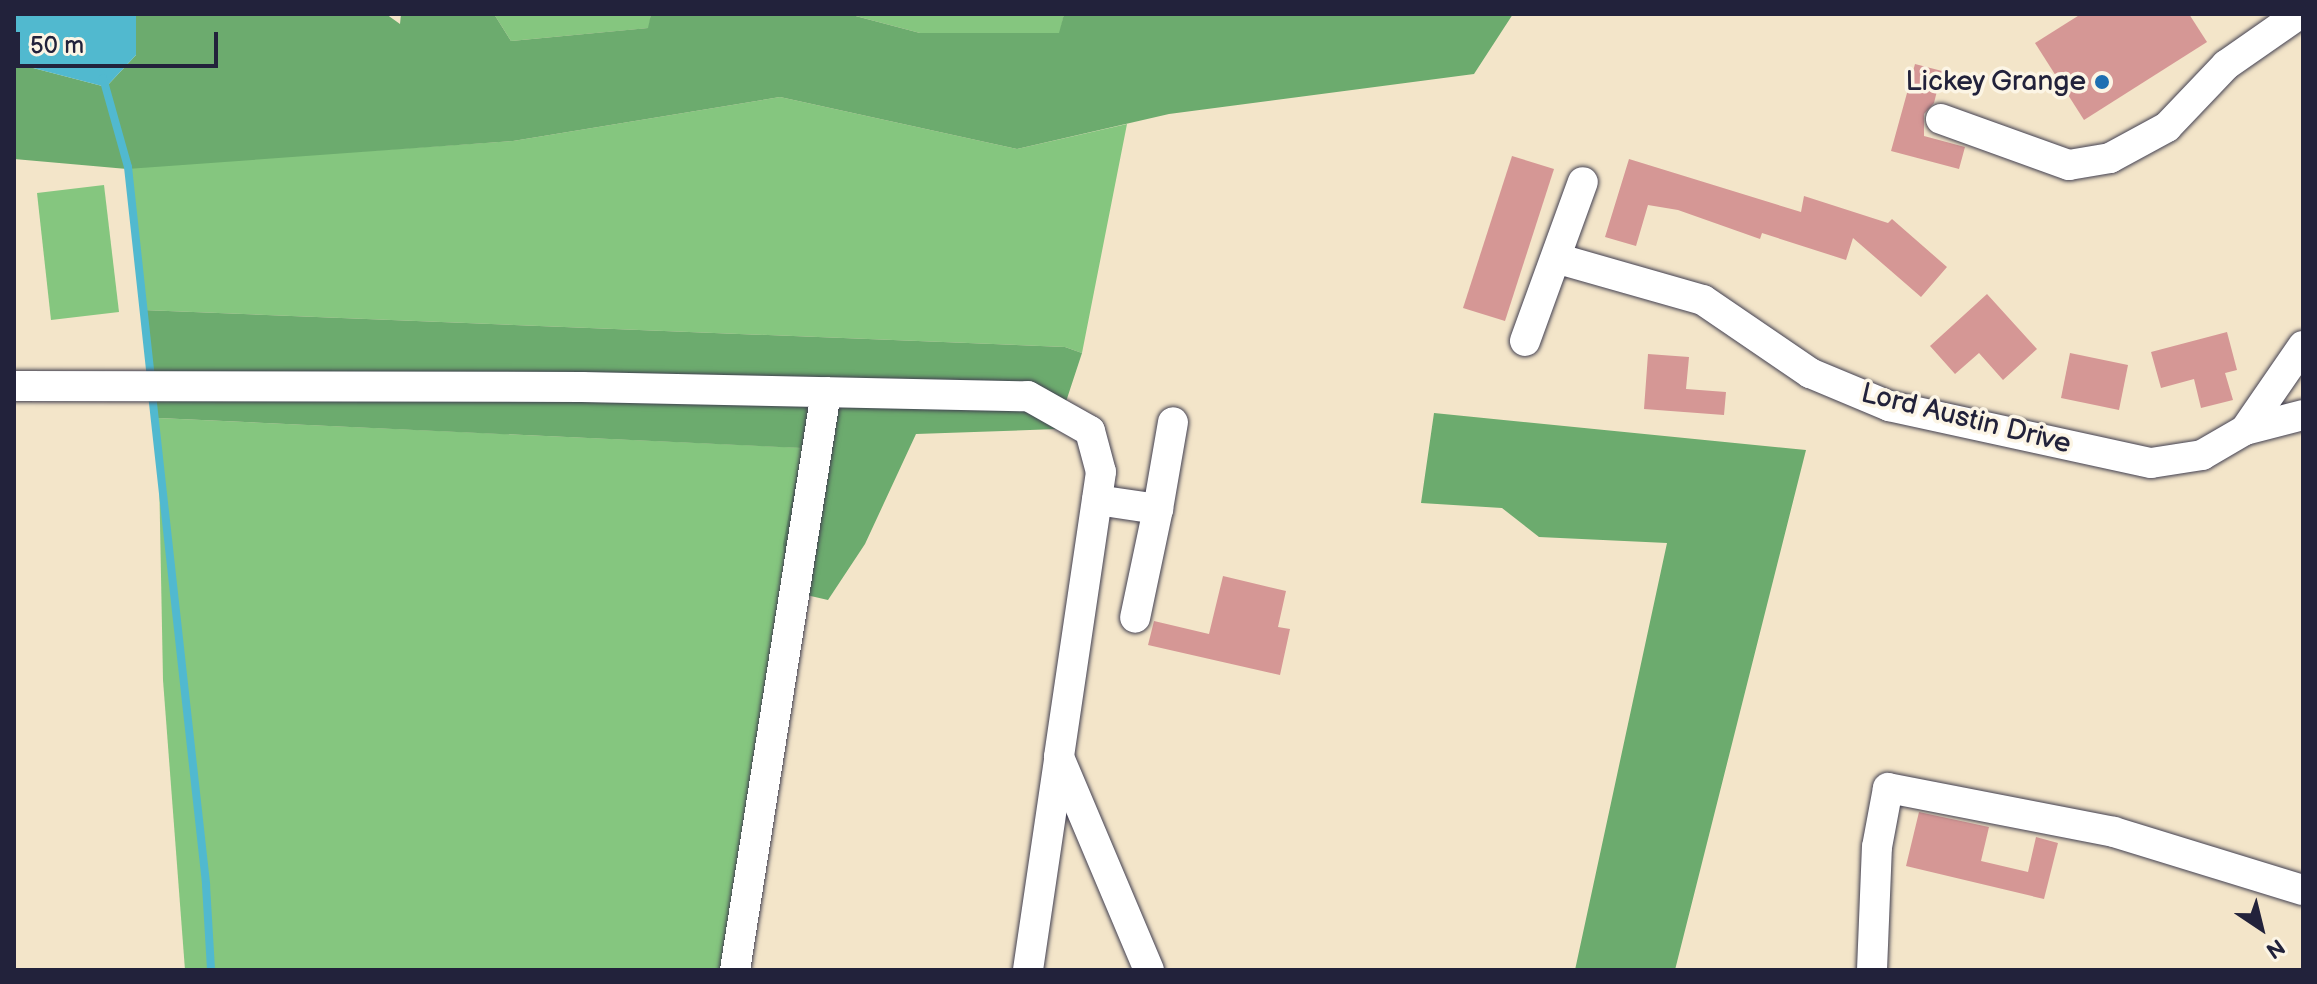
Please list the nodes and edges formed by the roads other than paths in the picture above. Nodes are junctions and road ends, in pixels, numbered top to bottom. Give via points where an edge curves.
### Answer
1 (2299, 14) edge
2 (1941, 119) dead end
3 (1583, 182) dead end
4 (1559, 259) junction
5 (1525, 341) dead end
6 (2303, 346) edge
7 (14, 386) edge
8 (826, 392) junction
9 (2303, 415) edge
10 (1173, 422) dead end
11 (2245, 430) junction
12 (1097, 500) junction
13 (1158, 509) junction
14 (1135, 618) dead end
15 (1059, 757) junction
16 (2303, 890) edge
17 (735, 970) edge
18 (1028, 970) edge
19 (1149, 970) edge
20 (1872, 970) edge

1 - 2 street via 2226,65 2167,127 2110,158 2069,165
3 - 4 street
4 - 5 street
4 - 11 street, Lord Austin Drive via 1703,300 1810,373 1889,406 2151,463 2202,455
6 - 11 street, Lord Austin Drive
7 - 8 street
8 - 12 street via 1028,396 1090,431 1101,472
8 - 17 street
9 - 11 street
10 - 13 street
12 - 13 street
12 - 15 street
13 - 14 street
15 - 18 street
15 - 19 street
16 - 20 street via 2114,832 1888,788 1877,847

